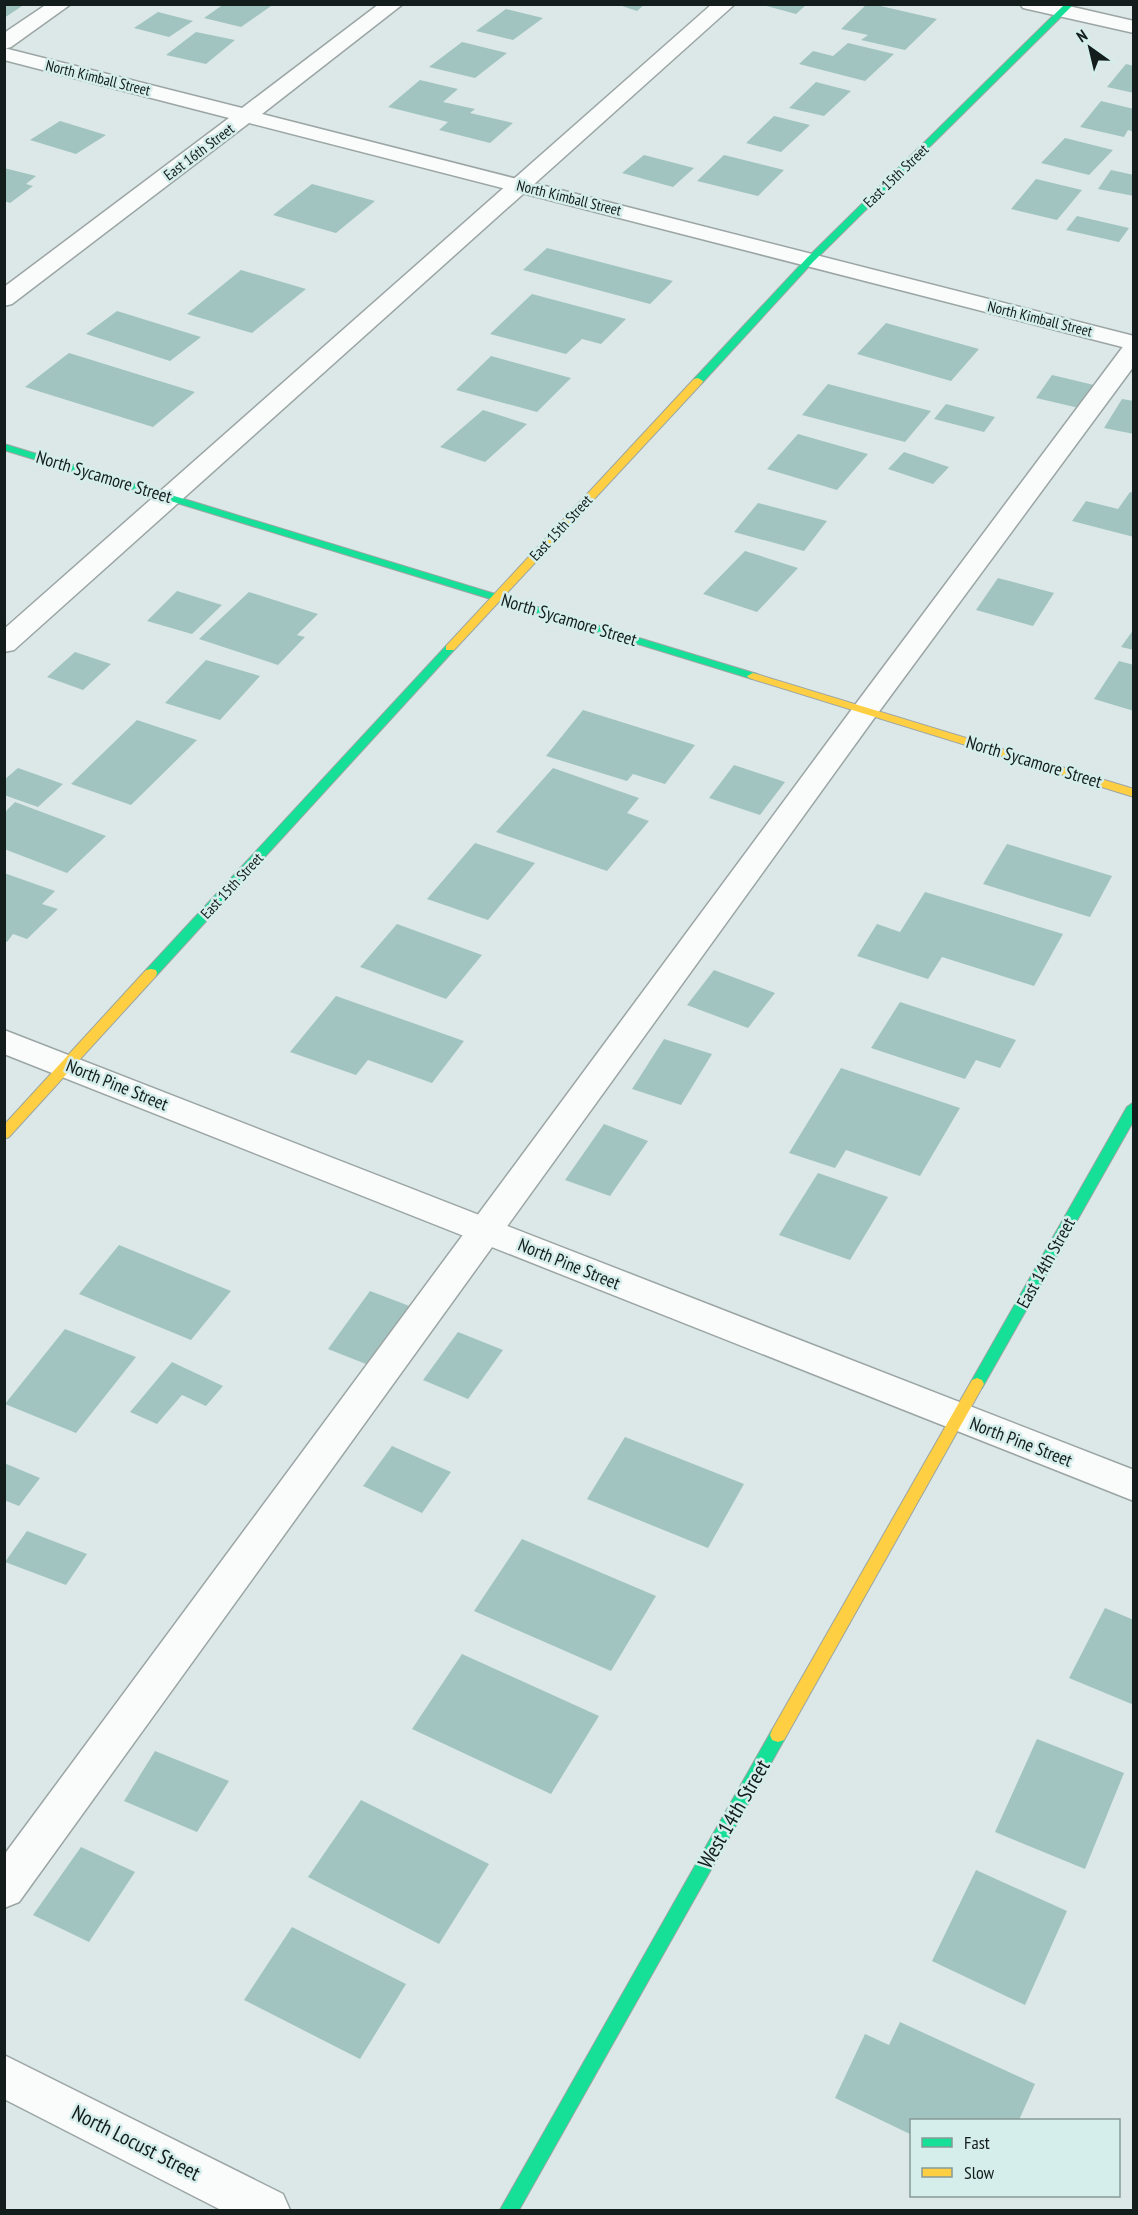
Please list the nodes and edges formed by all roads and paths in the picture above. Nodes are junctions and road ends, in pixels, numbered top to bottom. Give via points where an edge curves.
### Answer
1 (61, 4) edge
2 (393, 4) edge
3 (725, 4) edge
4 (1030, 4) edge
5 (1066, 8) edge
6 (1134, 27) edge
7 (4, 43) edge
8 (4, 54) edge
9 (246, 116) junction
10 (520, 186) junction
11 (810, 260) junction
12 (4, 299) edge
13 (1134, 343) edge
14 (1134, 349) edge
15 (4, 447) edge
16 (169, 497) junction
17 (496, 598) junction
18 (4, 644) edge
19 (865, 711) junction
20 (1134, 793) edge
21 (4, 1041) edge
22 (67, 1065) junction
23 (1134, 1107) edge
24 (4, 1134) edge
25 (485, 1231) junction
26 (958, 1418) junction
27 (1134, 1486) edge
28 (4, 1889) edge
29 (4, 2076) edge
30 (267, 2211) edge
31 (509, 2211) edge

1 - 7 street
2 - 9 street, East 16th Street
3 - 10 street
4 - 5 street
5 - 6 street
5 - 11 street, East 15th Street
8 - 9 street, North Kimball Street
9 - 10 street, North Kimball Street
9 - 12 street, East 16th Street
10 - 11 street, North Kimball Street
10 - 16 street
11 - 13 street, North Kimball Street
11 - 17 street, East 15th Street
14 - 19 street
15 - 16 street, North Sycamore Street
16 - 17 street, North Sycamore Street
16 - 18 street
17 - 19 street, North Sycamore Street
17 - 22 street, East 15th Street
19 - 20 street, North Sycamore Street
19 - 25 street
21 - 22 street, North Pine Street
22 - 24 street, East 15th Street
22 - 25 street, North Pine Street
23 - 26 street, East 14th Street
25 - 26 street, North Pine Street
25 - 28 street
26 - 27 street, North Pine Street
26 - 31 street, West 14th Street
29 - 30 street, North Locust Street

